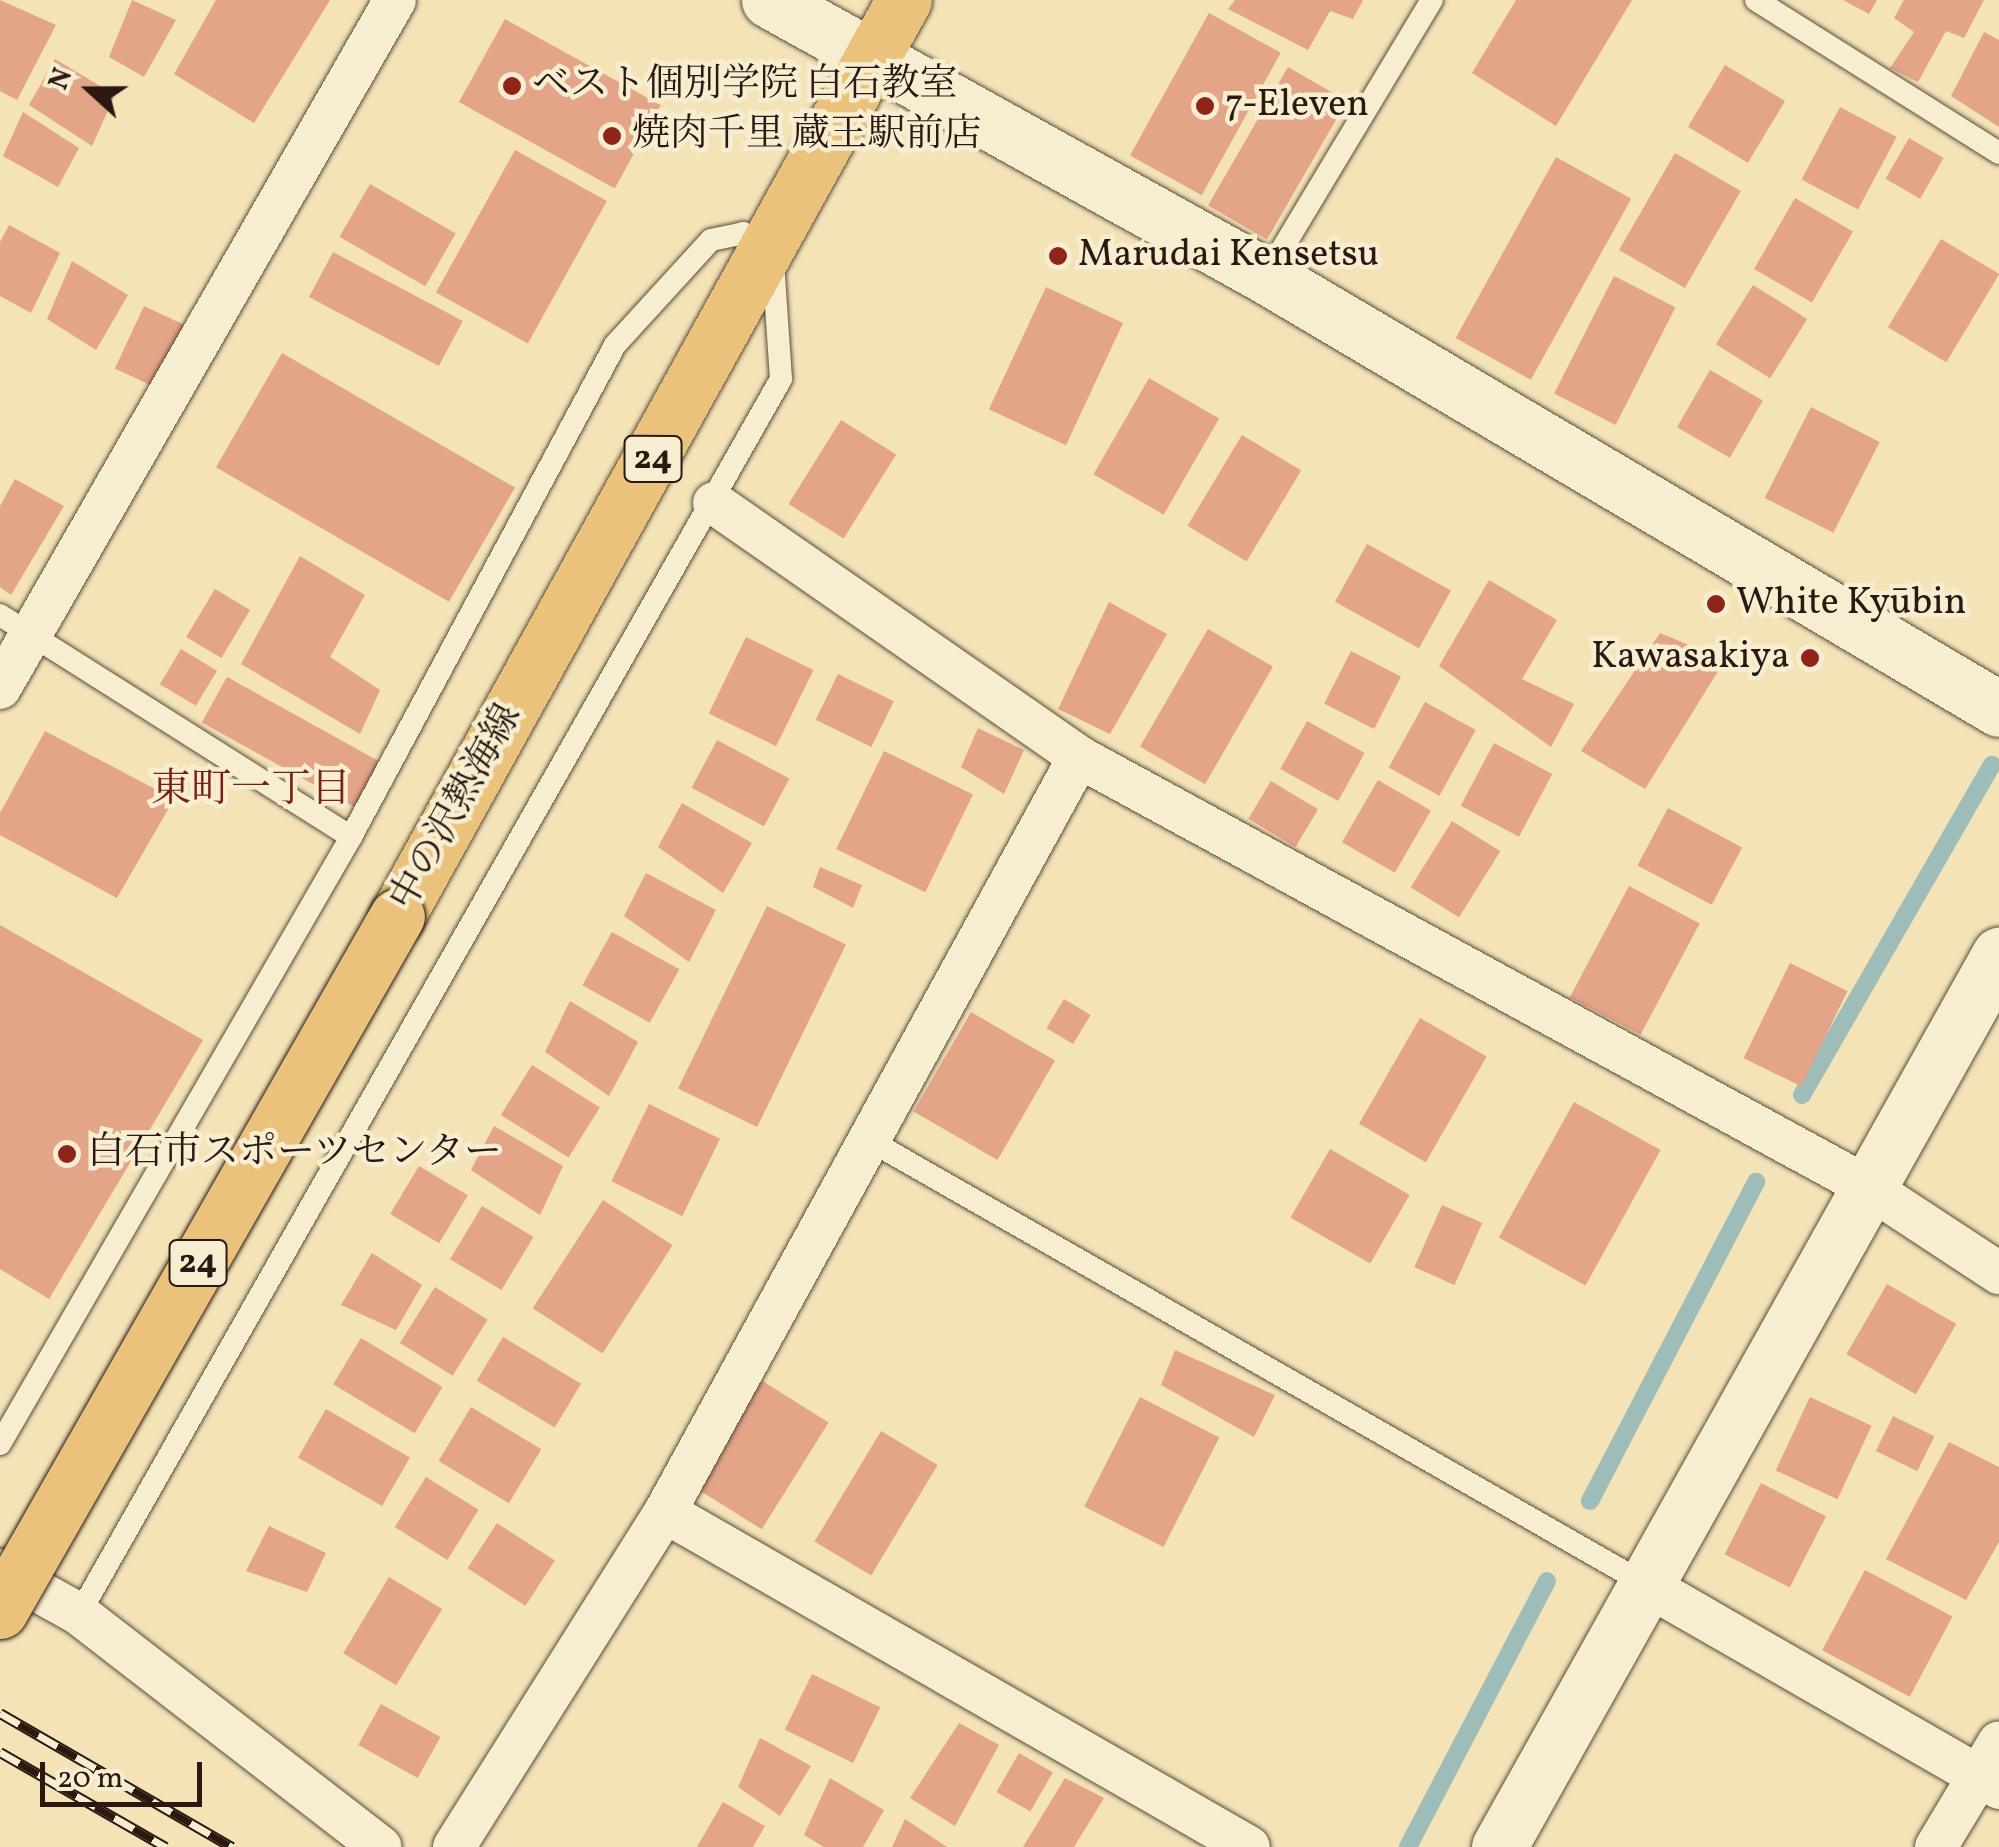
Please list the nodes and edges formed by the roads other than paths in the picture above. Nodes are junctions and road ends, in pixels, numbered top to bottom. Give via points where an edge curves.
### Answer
1 (396, 0) edge
2 (769, 0) edge
3 (904, 0) edge
4 (1432, 0) edge
5 (1756, 0) edge
6 (871, 58) junction
7 (1999, 154) edge
8 (772, 247) junction
9 (1266, 276) junction
10 (714, 503) junction
11 (16, 624) edge
12 (0, 688) edge
13 (1999, 709) edge
14 (1079, 757) junction
15 (352, 837) junction
16 (1999, 955) edge
17 (869, 1140) junction
18 (1868, 1186) junction
19 (1999, 1273) edge
20 (0, 1444) edge
21 (665, 1512) junction
22 (0, 1570) edge
23 (1648, 1586) junction
24 (0, 1611) edge
25 (79, 1614) junction
26 (1992, 1768) edge
27 (380, 1847) edge
28 (454, 1847) edge
29 (1249, 1847) edge
30 (1499, 1847) edge
31 (1936, 1847) edge

1 - 11 street
2 - 6 street
3 - 6 main road, 中の沢熱海線 / 24
4 - 9 lane
5 - 7 lane
6 - 8 main road, 中の沢熱海線 / 24
6 - 9 street
8 - 10 lane via 781,379
8 - 15 lane via 744,234 711,240 615,345
8 - 24 main road, 中の沢熱海線 / 24, bridge
9 - 13 street
10 - 14 street
10 - 25 lane
11 - 12 street
11 - 15 lane
14 - 17 street
14 - 18 street
15 - 20 lane
16 - 18 street
17 - 21 street
17 - 23 lane
18 - 19 street
18 - 23 street
21 - 28 street
21 - 29 street
22 - 25 street
23 - 26 street
23 - 30 street
25 - 27 street
26 - 31 street

